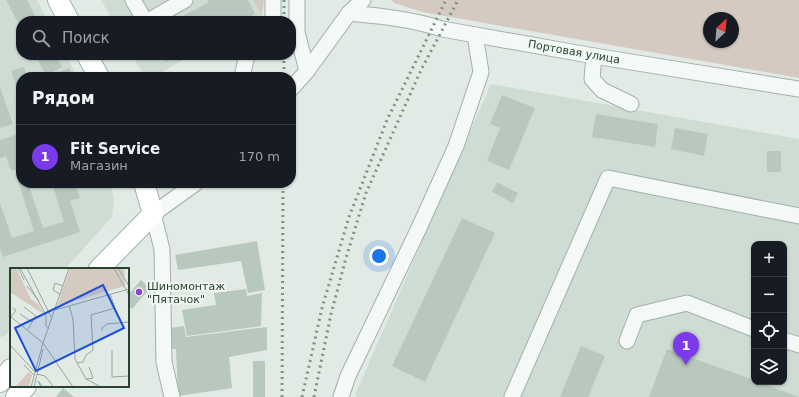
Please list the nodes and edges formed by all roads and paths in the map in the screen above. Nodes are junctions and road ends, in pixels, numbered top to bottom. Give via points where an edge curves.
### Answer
1 (58, 0) edge
2 (133, 0) edge
3 (185, 0) edge
4 (273, 0) edge
5 (298, 0) edge
6 (363, 0) edge
7 (349, 13) junction
8 (66, 16) edge
9 (143, 16) edge
10 (155, 16) edge
11 (273, 16) edge
12 (475, 35) junction
13 (594, 56) junction
14 (90, 60) edge
15 (246, 60) edge
16 (307, 71) junction
17 (96, 72) edge
18 (243, 72) edge
19 (296, 83) edge
20 (799, 89) edge
21 (631, 104) dead end
22 (145, 188) edge
23 (189, 188) edge
24 (152, 214) junction
25 (799, 216) edge
26 (100, 268) edge
27 (121, 268) edge
28 (751, 327) edge
29 (627, 341) dead end
30 (787, 341) edge
31 (799, 345) edge
32 (10, 370) edge
33 (0, 382) edge
34 (25, 387) edge
35 (16, 397) edge
36 (172, 397) edge
37 (341, 397) edge
38 (512, 397) edge

1 - 8 main road
2 - 9 street
3 - 10 street
4 - 11 street
5 - 16 street via 297,32
6 - 7 street
7 - 12 street, Портовая улица via 388,17
7 - 16 street
12 - 13 street, Портовая улица
12 - 37 street via 481,72 456,146 348,376
13 - 20 street, Портовая улица
13 - 21 street via 592,79 602,90
14 - 17 main road
15 - 18 street
16 - 19 street
22 - 24 main road
23 - 24 street
24 - 26 main road
24 - 27 main road
24 - 36 street via 162,249 164,362
25 - 38 street via 608,178
28 - 29 street via 687,303 637,315
30 - 31 street
32 - 33 main road
34 - 35 main road

